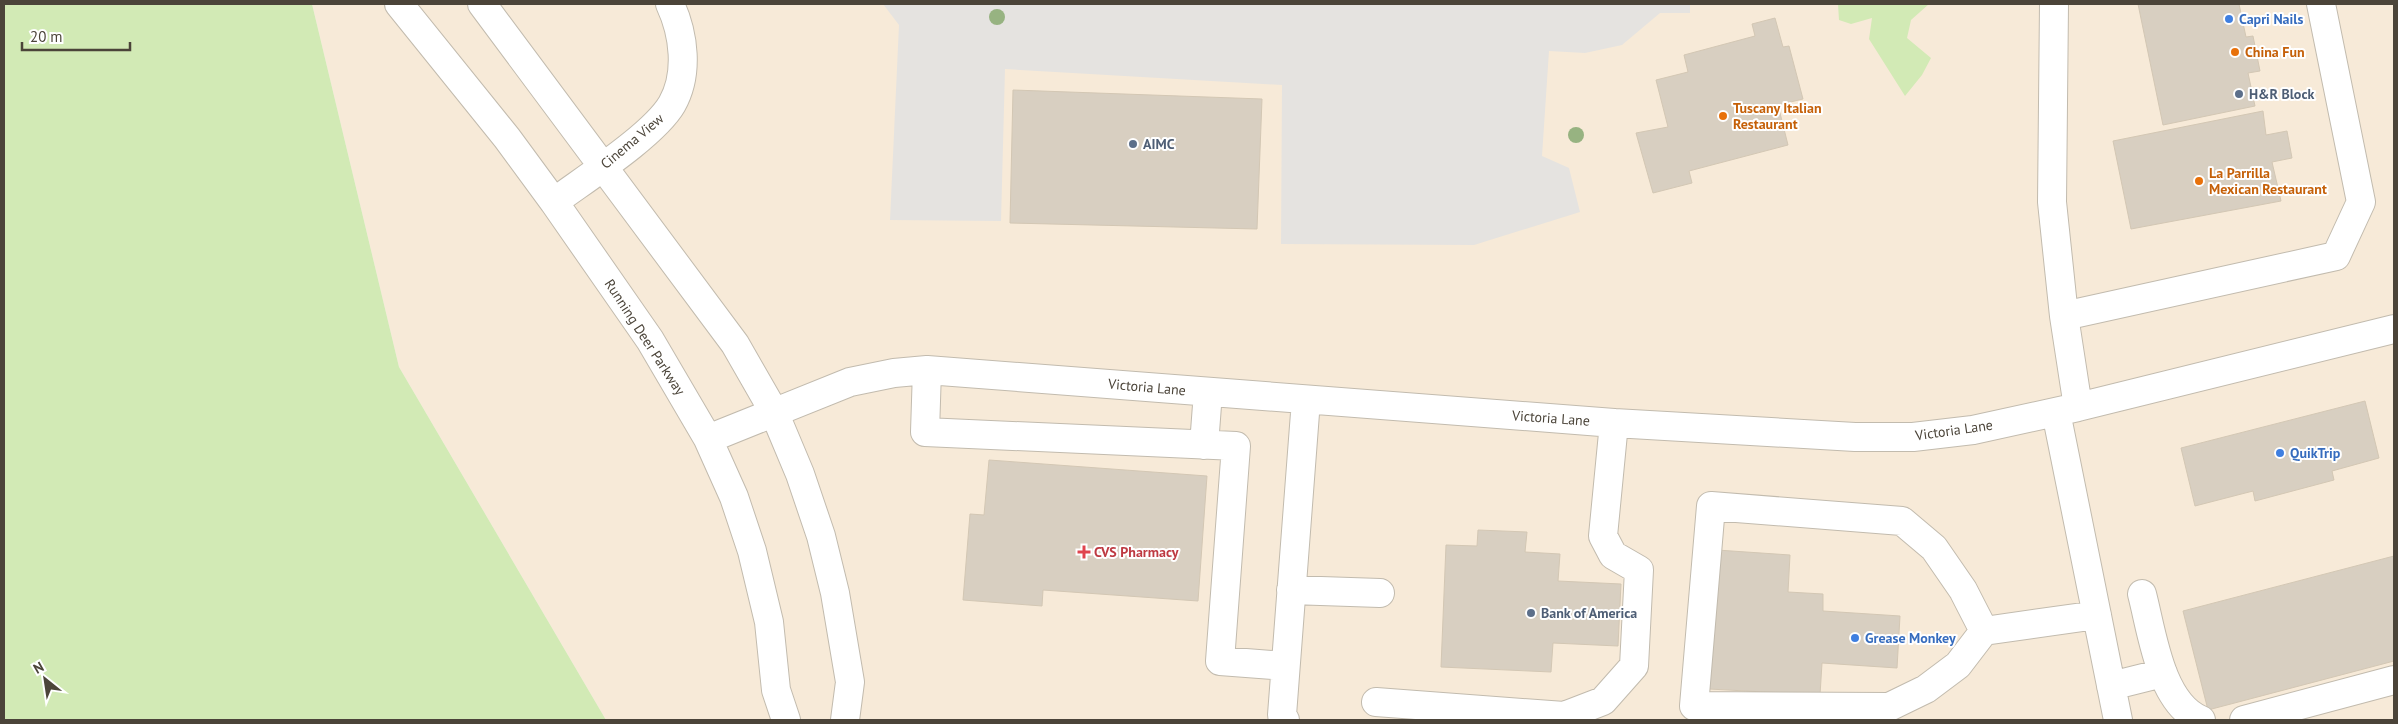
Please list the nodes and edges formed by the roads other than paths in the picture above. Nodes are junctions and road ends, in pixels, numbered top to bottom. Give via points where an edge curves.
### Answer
1 (400, 4) edge
2 (482, 4) edge
3 (670, 4) edge
4 (2054, 4) edge
5 (2321, 4) edge
6 (601, 167) junction
7 (554, 202) junction
8 (2064, 316) junction
9 (2394, 329) edge
10 (927, 370) junction
11 (1208, 392) junction
12 (1306, 400) junction
13 (2067, 410) junction
14 (774, 412) junction
15 (1614, 423) junction
16 (708, 439) junction
17 (1204, 445) junction
18 (1291, 590) junction
19 (1380, 593) dead end
20 (2142, 594) dead end
21 (2097, 615) junction
22 (1984, 631) junction
23 (1285, 666) junction
24 (2163, 673) junction
25 (2394, 680) edge
26 (2111, 686) junction
27 (1376, 702) dead end
28 (1282, 718) edge
29 (786, 720) edge
30 (845, 720) edge
31 (2118, 720) edge
32 (2200, 720) edge
33 (2244, 720) edge

1 - 7 street, Running Deer Parkway
2 - 6 street
3 - 6 street, Cinema View via 681,43 683,66 672,104 659,121
4 - 8 street via 2052,202
5 - 8 street via 2361,202 2336,256
6 - 7 street, Cinema View
6 - 14 street via 735,344
7 - 16 street, Running Deer Parkway via 650,340
8 - 13 street
9 - 13 street, Victoria Lane
10 - 11 street, Victoria Lane
10 - 14 street, Victoria Lane via 894,372 850,382
10 - 17 street via 925,432
11 - 12 street, Victoria Lane
11 - 17 street
12 - 15 street, Victoria Lane
12 - 18 street
13 - 15 street, Victoria Lane via 1973,430 1913,437 1855,437
13 - 21 street
14 - 16 street, Victoria Lane
14 - 30 street via 821,536 835,593 850,682
15 - 27 street via 1603,536 1613,555 1639,570 1634,666 1603,700 1564,716
16 - 29 street, Running Deer Parkway via 734,497 752,551 768,622 776,690
17 - 23 street via 1236,446 1220,661
18 - 19 street
18 - 23 street
20 - 24 street
21 - 22 street
21 - 26 street
22 - 22 street via 1934,548 1902,521 1711,506 1694,706 1889,707 1926,688 1958,664
23 - 28 street
24 - 26 street
24 - 32 street via 2174,698 2189,716
25 - 33 street
26 - 31 street

